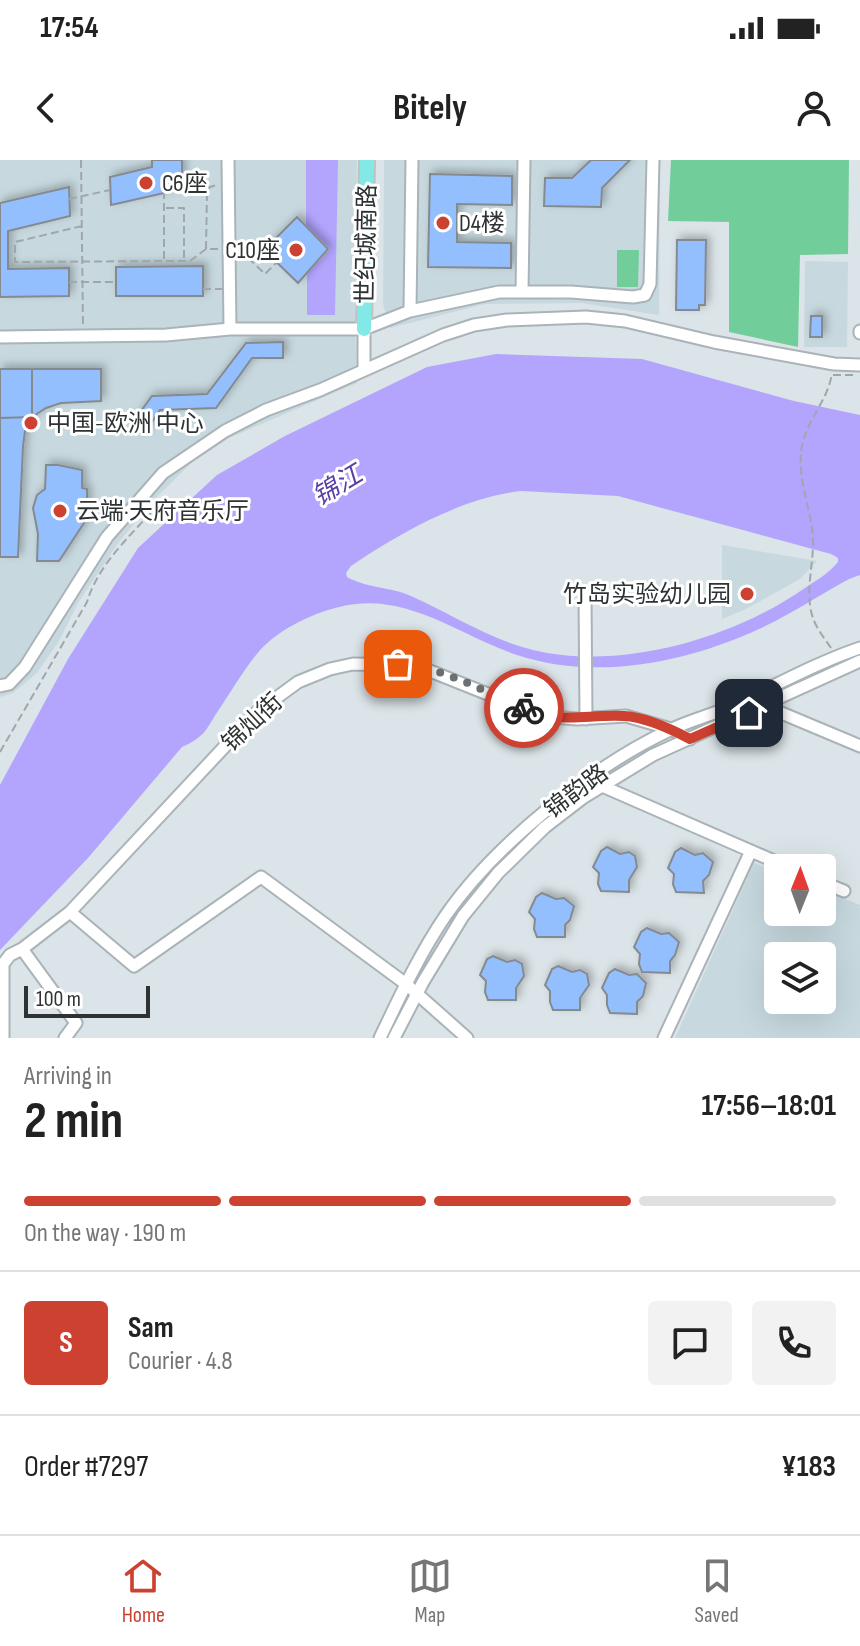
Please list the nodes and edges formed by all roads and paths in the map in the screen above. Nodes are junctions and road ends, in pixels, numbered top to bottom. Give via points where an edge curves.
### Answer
1 (81, 160) edge
2 (228, 160) edge
3 (367, 160) edge
4 (412, 160) edge
5 (524, 160) edge
6 (653, 160) edge
7 (228, 185) junction
8 (110, 190) dead end
9 (164, 193) dead end
10 (81, 196) junction
11 (69, 199) dead end
12 (164, 208) junction
13 (82, 226) junction
14 (206, 249) junction
15 (229, 250) junction
16 (82, 261) junction
17 (164, 261) junction
18 (184, 261) junction
19 (277, 262) dead end
20 (69, 282) dead end
21 (82, 282) junction
22 (116, 282) dead end
23 (203, 289) dead end
24 (216, 289) dead end
25 (522, 292) junction
26 (410, 311) junction
27 (230, 329) junction
28 (364, 329) junction
29 (0, 337) edge
30 (83, 337) junction
31 (860, 365) edge
32 (364, 369) junction
33 (833, 369) junction
34 (860, 376) edge
35 (164, 498) dead end
36 (585, 595) dead end
37 (829, 644) dead end
38 (860, 648) edge
39 (860, 661) edge
40 (0, 686) edge
41 (772, 703) junction
42 (586, 719) junction
43 (671, 729) junction
44 (690, 739) junction
45 (860, 746) edge
46 (0, 752) edge
47 (602, 786) junction
48 (751, 851) junction
49 (764, 857) edge
50 (836, 888) edge
51 (844, 891) dead end
52 (70, 912) junction
53 (22, 949) junction
54 (406, 984) junction
55 (417, 994) junction
56 (3, 1038) edge
57 (65, 1038) edge
58 (380, 1038) edge
59 (394, 1038) edge
60 (467, 1038) edge
61 (664, 1038) edge

1 - 10 path
2 - 7 street
3 - 28 main road, 世纪城南路
4 - 26 street
5 - 25 street
6 - 25 street via 650,284 645,295
7 - 14 path via 207,192
7 - 15 street
8 - 10 path, bridge
9 - 12 path
10 - 11 path, bridge
10 - 13 path
12 - 17 path
12 - 18 path via 184,208
13 - 16 path
13 - 16 path via 15,242 15,262
14 - 15 path
14 - 18 path
15 - 19 path via 242,253 265,274
15 - 27 street
16 - 17 path
16 - 21 path
17 - 18 path
20 - 21 path, bridge
21 - 22 path, bridge
21 - 30 path
23 - 24 path
25 - 26 street
26 - 28 street
27 - 28 street
27 - 30 street
28 - 32 street
29 - 30 street
31 - 33 street
32 - 33 street via 474,325 547,317 625,321
32 - 40 street via 225,431 163,473 107,537 25,667
33 - 34 path
33 - 37 path via 801,453 813,536 811,613
35 - 46 path via 114,553 91,588
36 - 42 street
38 - 43 street, 锦韵路
39 - 41 street, 锦韵路
41 - 44 street, 锦韵路
41 - 45 street via 779,712
42 - 43 street, 锦灿街 via 626,716
42 - 52 street, 锦灿街 via 543,716 415,665 330,669 298,682 257,712
43 - 44 street, 锦灿街
43 - 54 street, 锦韵路 via 561,800 479,873 446,915
44 - 47 street, 锦韵路
47 - 48 street
47 - 55 street, 锦韵路 via 545,827 498,873 463,916
48 - 49 street
48 - 61 street
50 - 51 street
52 - 53 street, 锦灿街
52 - 54 street via 134,966 261,877
53 - 56 street, 锦灿街 via 3,964
53 - 57 street via 76,1023
54 - 55 street
54 - 58 street, 锦韵路
55 - 59 street, 锦韵路
55 - 60 street

